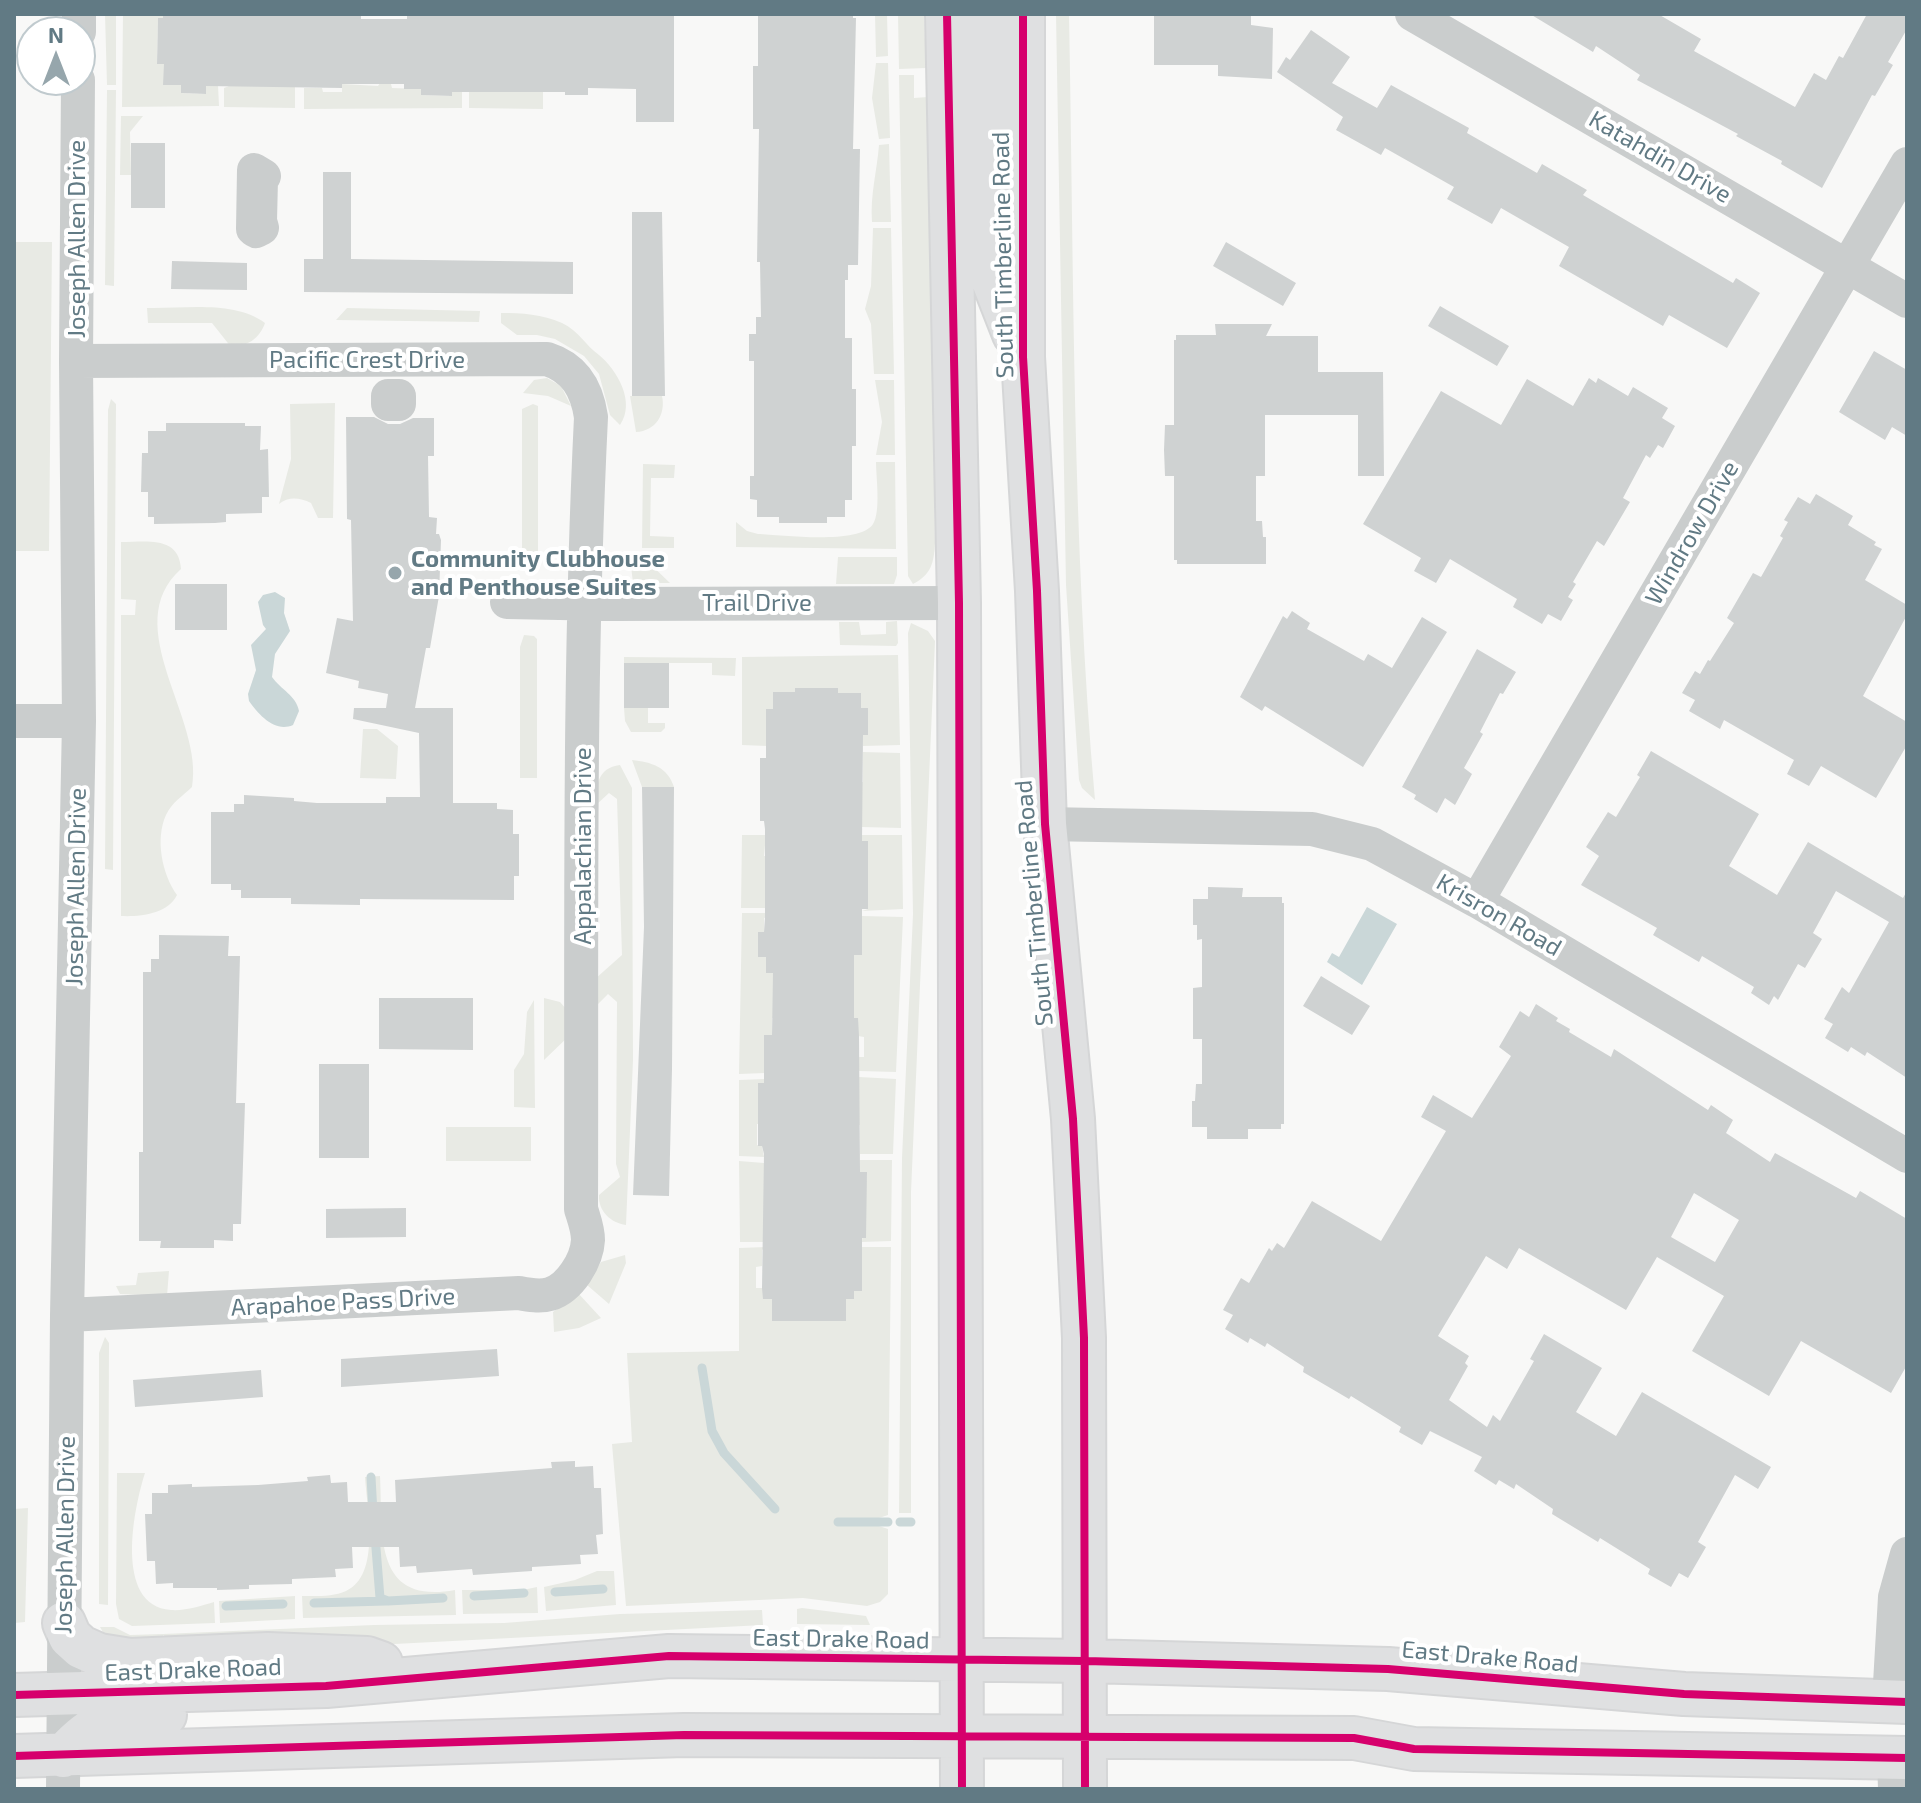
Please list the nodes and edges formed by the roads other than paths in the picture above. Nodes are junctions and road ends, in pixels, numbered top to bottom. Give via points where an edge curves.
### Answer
1 (947, 14) edge
2 (981, 14) edge
3 (1023, 14) edge
4 (1412, 14) edge
5 (78, 96) edge
6 (1907, 164) edge
7 (1848, 267) junction
8 (1907, 301) edge
9 (1023, 357) junction
10 (76, 361) junction
11 (589, 450) joint
12 (507, 602) dead end
13 (959, 603) junction
14 (585, 604) junction
15 (14, 721) edge
16 (79, 721) junction
17 (1045, 824) junction
18 (1477, 901) junction
19 (1907, 1156) edge
20 (588, 1242) joint
21 (67, 1315) junction
22 (1907, 1554) edge
23 (64, 1623) junction
24 (962, 1661) junction
25 (1086, 1661) junction
26 (415, 1679) junction
27 (64, 1693) junction
28 (14, 1695) edge
29 (14, 1720) edge
30 (962, 1735) junction
31 (1086, 1736) junction
32 (1900, 1741) edge
33 (14, 1756) edge
34 (63, 1772) edge
35 (962, 1789) edge
36 (1085, 1789) edge

1 - 13 main road
2 - 9 main road via 992,278
3 - 9 main road, South Timberline Road
4 - 7 street, Katahdin Drive
5 - 10 street, Joseph Allen Drive
6 - 7 street, Windrow Drive
7 - 8 street, Katahdin Drive
7 - 18 street, Windrow Drive
9 - 17 main road, South Timberline Road
10 - 11 street, Pacific Crest Drive via 547,359 569,370 584,389 591,417
10 - 16 street, Joseph Allen Drive
11 - 14 street, Appalachian Drive
12 - 14 street, Trail Drive
13 - 14 street, Trail Drive
13 - 24 main road
14 - 20 street, Appalachian Drive via 581,1209
15 - 16 street
16 - 21 street, Joseph Allen Drive
17 - 18 street, Krisron Road via 1312,829 1372,844
17 - 25 main road, South Timberline Road via 1073,1119 1084,1338
18 - 19 street, Krisron Road
20 - 21 street, Arapahoe Pass Drive via 567,1283 546,1295
21 - 23 street, Joseph Allen Drive
22 - 32 street via 1895,1597
23 - 26 main road via 70,1637 99,1655 130,1660 268,1654 367,1658
23 - 27 street, Joseph Allen Drive
24 - 25 main road, East Drake Road
24 - 26 main road, East Drake Road via 669,1656
24 - 30 main road
25 - 31 main road, South Timberline Road
25 - 32 main road, East Drake Road via 1388,1669 1684,1694
26 - 27 main road, East Drake Road
26 - 34 main road via 327,1701 238,1712 132,1716 102,1723 83,1734
27 - 28 main road, East Drake Road
27 - 29 main road via 47,1718
27 - 34 street, Joseph Allen Drive
30 - 31 main road
30 - 34 main road via 613,1736
30 - 35 main road
31 - 32 main road via 1354,1738 1414,1749
31 - 36 main road, South Timberline Road
33 - 34 main road

